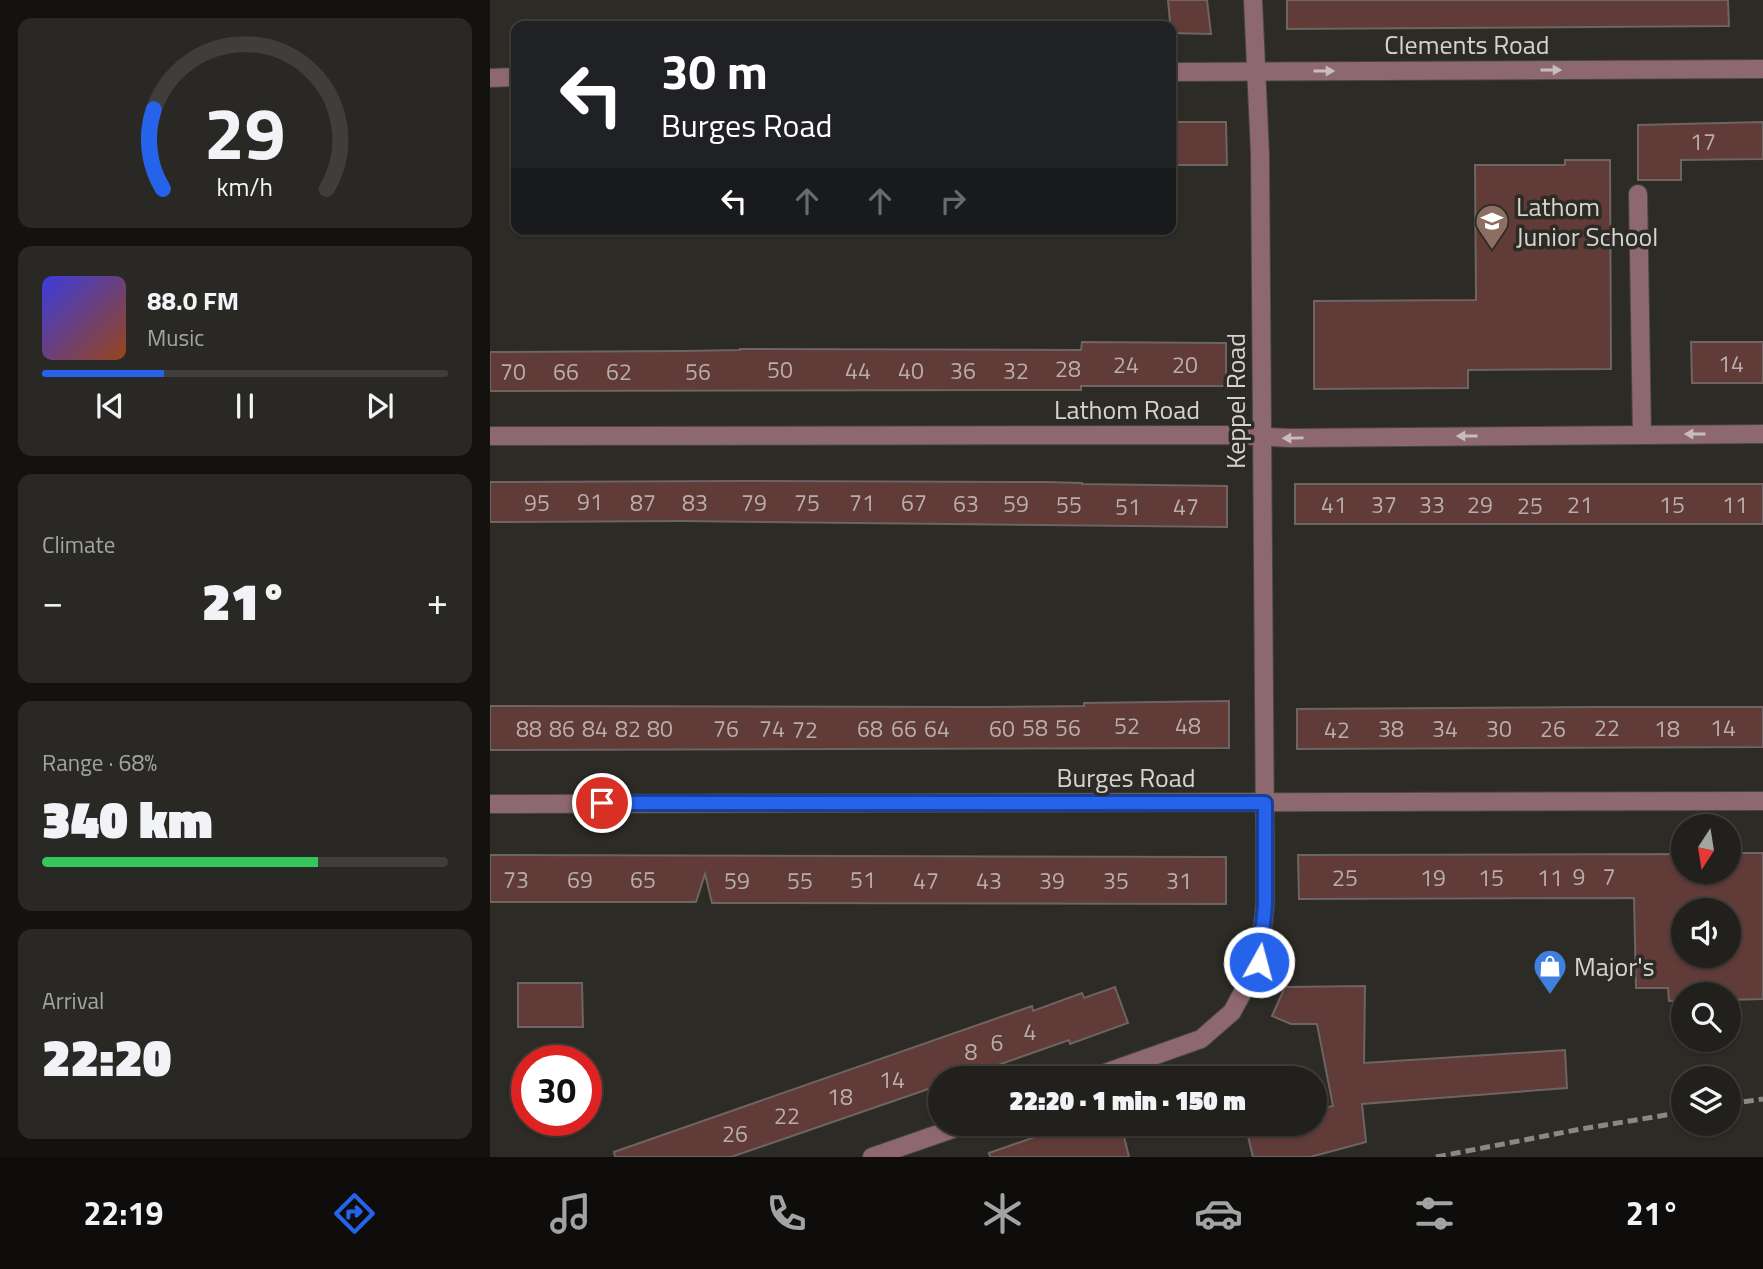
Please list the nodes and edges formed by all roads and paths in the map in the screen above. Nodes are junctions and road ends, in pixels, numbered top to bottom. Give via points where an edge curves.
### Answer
1 (1253, 0) edge
2 (1763, 69) edge
3 (1176, 72) edge
4 (1255, 72) junction
5 (511, 77) edge
6 (490, 78) edge
7 (1638, 194) dead end
8 (1763, 434) edge
9 (1642, 435) junction
10 (490, 436) edge
11 (1262, 437) junction
12 (1763, 801) edge
13 (1265, 803) junction
14 (490, 804) edge
15 (1125, 1066) edge
16 (932, 1136) edge
17 (872, 1157) edge

1 - 4 street, Keppel Road
4 -> 2 street, Clements Road
3 - 4 street, Clements Road
4 - 11 street, Keppel Road
5 - 6 street
7 - 9 street
8 -> 9 street, Lathom Road
9 -> 11 street, Lathom Road
10 - 11 street, Lathom Road
11 - 13 street, Keppel Road
12 - 13 street, Burges Road
13 - 14 street, Burges Road
13 - 15 street, Keppel Road via 1265,905 1259,962 1232,1012 1201,1039
16 - 17 street

